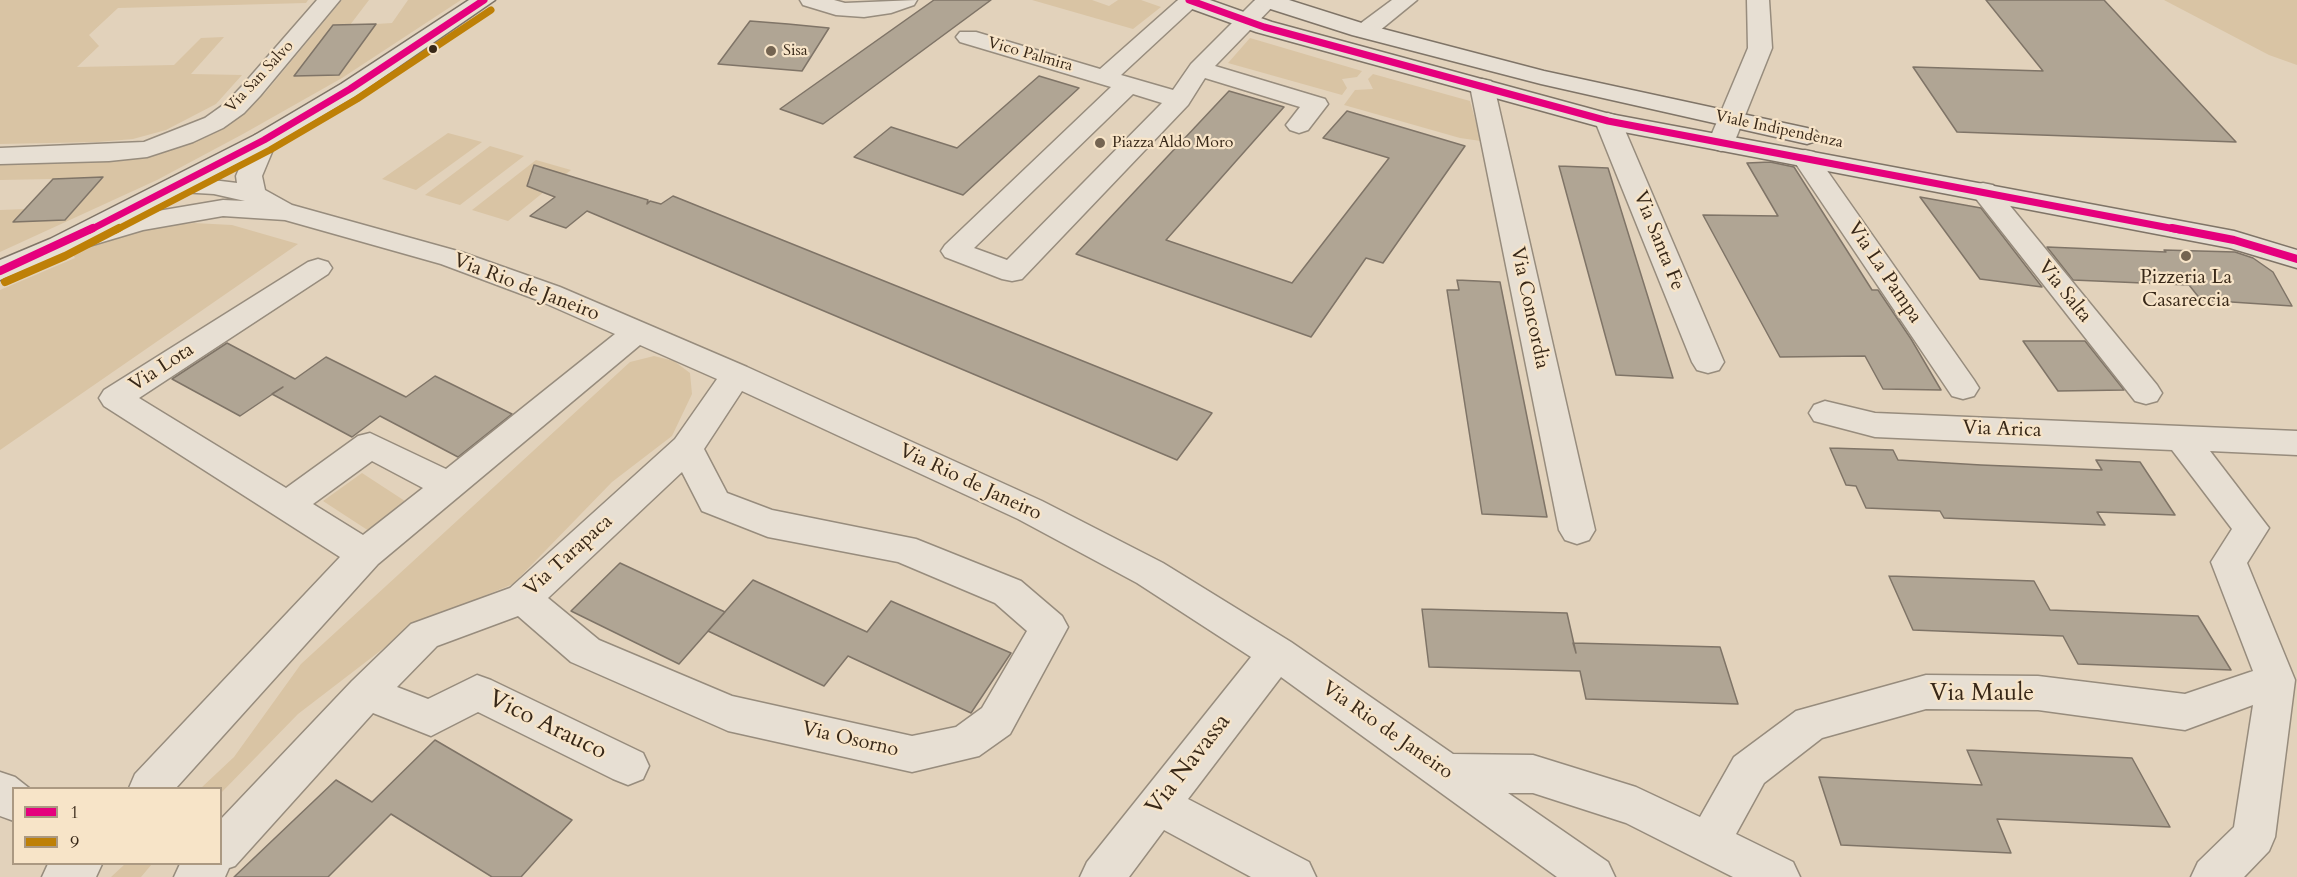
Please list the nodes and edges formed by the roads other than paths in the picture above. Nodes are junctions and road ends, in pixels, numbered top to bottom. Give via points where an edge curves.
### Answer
1 (329, 0) edge
2 (484, 0) edge
3 (811, 0) edge
4 (906, 0) edge
5 (1190, 0) edge
6 (1267, 0) edge
7 (1406, 0) edge
8 (1758, 0) edge
9 (1247, 21) junction
10 (1365, 31) junction
11 (968, 37) dead end
12 (1199, 69) junction
13 (1108, 78) junction
14 (1482, 86) junction
15 (1179, 100) junction
16 (1608, 121) junction
17 (1299, 125) dead end
18 (1725, 132) junction
19 (264, 140) junction
20 (0, 156) edge
21 (1805, 158) junction
22 (180, 184) junction
23 (1983, 191) junction
24 (252, 194) junction
25 (223, 208) junction
26 (286, 212) junction
27 (2297, 236) edge
28 (60, 245) junction
29 (2297, 259) edge
30 (318, 268) dead end
31 (0, 271) edge
32 (637, 332) junction
33 (1708, 362) dead end
34 (736, 375) junction
35 (1963, 388) dead end
36 (2146, 393) dead end
37 (1825, 413) dead end
38 (2181, 438) junction
39 (2297, 443) edge
40 (687, 448) junction
41 (449, 486) junction
42 (287, 505) junction
43 (1577, 530) dead end
44 (365, 554) junction
45 (523, 599) junction
46 (1276, 653) junction
47 (2276, 680) junction
48 (366, 693) junction
49 (628, 766) dead end
50 (1446, 773) junction
51 (152, 787) edge
52 (0, 791) edge
53 (12, 800) edge
54 (1158, 805) junction
55 (1709, 842) junction
56 (222, 849) edge
57 (79, 865) edge
58 (208, 865) edge
59 (64, 877) edge
60 (196, 877) edge
61 (1102, 877) edge
62 (1294, 877) edge
63 (1593, 877) edge
64 (1778, 877) edge
65 (2213, 877) edge

1 - 20 street, Via San Salvo via 251,91 214,123 147,149
2 - 19 street via 350,89
3 - 4 street via 844,10 864,10
5 - 9 street, Viale Indipendenza
5 - 13 street
6 - 9 street
6 - 10 street, Viale Indipendenza
7 - 10 street
8 - 18 street via 1760,48
9 - 12 street
9 - 14 street, Viale Indipendenza
10 - 18 street, Viale Indipendenza via 1541,77
11 - 13 street, Vico Palmira
12 - 15 street
12 - 17 street via 1316,104
13 - 15 street, Vico Palmira
13 - 15 street via 955,252 1012,272
14 - 16 street, Viale Indipendenza
14 - 43 street, Via Concordia
16 - 18 street, Viale Indipendenza
16 - 33 street, Via Santa Fe
18 - 21 street, Viale Indipendenza
18 - 27 street, Viale Indipendenza via 2230,218
19 - 22 street
19 - 24 street via 249,177
21 - 23 street, Viale Indipendenza
21 - 35 street, Via La Pampa
22 - 24 street
22 - 25 street via 194,201
22 - 28 street
23 - 29 street, Viale Indipendenza via 2234,240
23 - 36 street, Via Salta
24 - 26 street
25 - 26 street
25 - 28 street via 140,222
26 - 32 street, Via Rio de Janeiro via 451,258 550,294
28 - 31 street
30 - 42 street, Via Lota via 115,399
32 - 34 street, Via Rio de Janeiro
32 - 41 street
34 - 40 street, Via Tarapaca
34 - 46 street, Via Rio de Janeiro via 1019,505 1107,550
37 - 38 street, Via Arica via 1875,425
38 - 39 street, Via Arica
38 - 47 street via 2251,528 2229,562
40 - 45 street, Via Tarapaca
40 - 45 street, Via Osorno via 714,502 768,524 903,549 1008,592 1049,627 996,720 965,743 912,754 728,712 585,651
41 - 42 street via 370,445
41 - 44 street
42 - 44 street, Via Lota
44 - 51 street
45 - 48 street, Via Tarapaca via 424,635
46 - 50 street, Via Rio de Janeiro
46 - 54 street, Via Navassa
47 - 55 street, Via Maule via 2185,712 2038,693 1926,692 1810,724 1749,770
47 - 65 street via 2254,837
48 - 49 street, Vico Arauco via 431,718 477,693
48 - 56 street, Via Tarapaca
50 - 55 street via 1533,774 1636,807
50 - 63 street, Via Rio de Janeiro
52 - 53 street
54 - 61 street, Via Navassa
54 - 62 street
55 - 64 street
57 - 59 street
58 - 60 street

